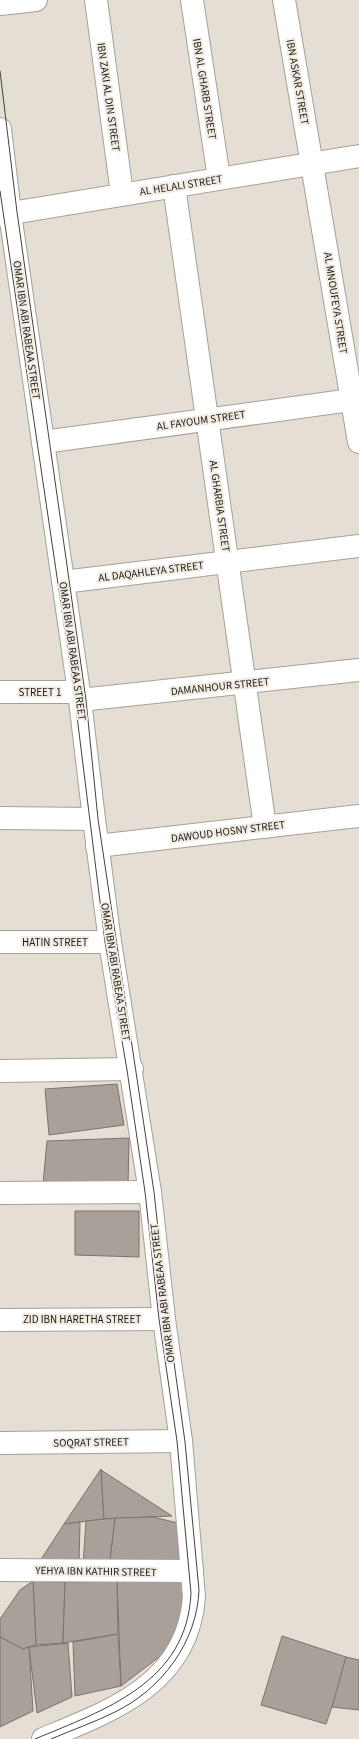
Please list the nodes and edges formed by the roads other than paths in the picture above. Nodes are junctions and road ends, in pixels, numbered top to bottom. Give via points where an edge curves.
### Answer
1 (36, 0) edge
2 (96, 0) edge
3 (192, 0) edge
4 (284, 0) edge
5 (0, 4) edge
6 (0, 129) edge
7 (359, 156) edge
8 (313, 164) junction
9 (219, 178) junction
10 (174, 186) junction
11 (122, 194) junction
12 (4, 214) edge
13 (356, 399) edge
14 (207, 419) junction
15 (43, 442) junction
16 (359, 442) edge
17 (359, 546) edge
18 (228, 562) junction
19 (63, 582) junction
20 (359, 670) edge
21 (245, 683) junction
22 (0, 692) edge
23 (80, 696) junction
24 (359, 816) edge
25 (0, 818) edge
26 (94, 819) junction
27 (266, 827) junction
28 (97, 846) junction
29 (0, 942) edge
30 (110, 942) junction
31 (132, 1069) junction
32 (0, 1070) edge
33 (150, 1192) junction
34 (0, 1193) edge
35 (164, 1319) junction
36 (0, 1320) edge
37 (181, 1442) junction
38 (0, 1443) edge
39 (0, 1570) edge
40 (192, 1571) junction
41 (43, 1739) edge

1 - 5 street
2 - 11 street, IBN ZAKI AL DIN STREET
3 - 9 street, IBN AL GHARB STREET
4 - 8 street, IBN ASKAR STREET
6 - 12 street, OMAR IBN ABI RABEAA STREET
7 - 8 street, AL HELALI STREET
8 - 9 street, AL HELALI STREET
8 - 13 street, AL MNOUFEYA STREET
9 - 10 street, AL HELALI STREET
10 - 11 street, AL HELALI STREET
10 - 14 street, AL GHARBIA STREET
11 - 12 street, AL HELALI STREET
12 - 15 street, OMAR IBN ABI RABEAA STREET
13 - 14 street, AL FAYOUM STREET
13 - 16 street, AL MNOUFEYA STREET
14 - 15 street, AL FAYOUM STREET
14 - 18 street, AL GHARBIA STREET
15 - 19 street, OMAR IBN ABI RABEAA STREET
17 - 18 street, AL DAQAHLEYA STREET
18 - 19 street, AL DAQAHLEYA STREET
18 - 21 street, AL GHARBIA STREET
19 - 23 street, OMAR IBN ABI RABEAA STREET
20 - 21 street, DAMANHOUR STREET
21 - 23 street, DAMANHOUR STREET
21 - 27 street, AL GHARBIA STREET
22 - 23 street, STREET 1
23 - 26 street, OMAR IBN ABI RABEAA STREET
24 - 27 street, DAWOUD HOSNY STREET
25 - 26 street
26 - 28 street, OMAR IBN ABI RABEAA STREET
27 - 28 street, DAWOUD HOSNY STREET
28 - 30 street, OMAR IBN ABI RABEAA STREET
29 - 30 street, HATIN STREET
30 - 31 street, OMAR IBN ABI RABEAA STREET
31 - 32 street
31 - 33 street, OMAR IBN ABI RABEAA STREET
33 - 34 street
33 - 35 street, OMAR IBN ABI RABEAA STREET
35 - 36 street, ZID IBN HARETHA STREET
35 - 37 street, OMAR IBN ABI RABEAA STREET
37 - 38 street, SOQRAT STREET
37 - 40 street, OMAR IBN ABI RABEAA STREET
39 - 40 street, YEHYA IBN KATHIR STREET
40 - 41 street, OMAR IBN ABI RABEAA STREET via 194,1597 191,1616 182,1644 167,1666 142,1692 124,1703

